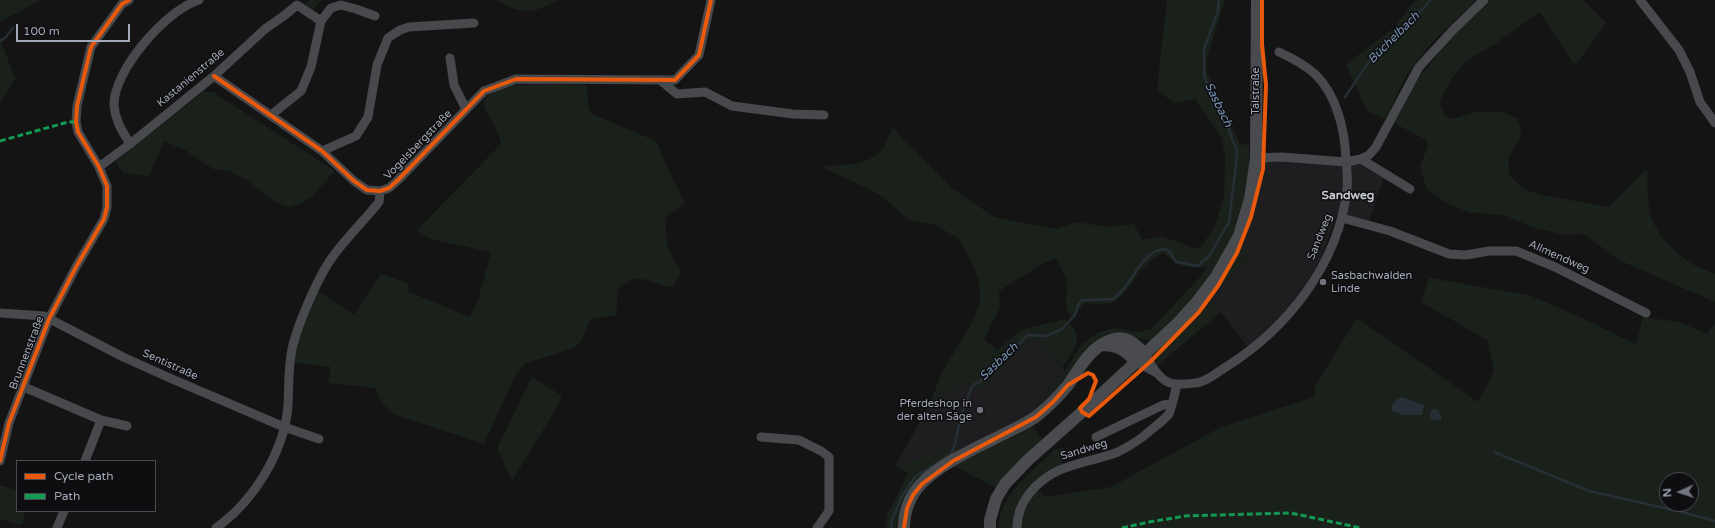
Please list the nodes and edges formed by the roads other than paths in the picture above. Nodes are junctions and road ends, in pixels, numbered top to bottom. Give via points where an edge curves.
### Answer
1 (129, 0) edge
2 (199, 0) edge
3 (711, 0) edge
4 (1257, 0) edge
5 (1484, 0) edge
6 (1640, 0) edge
7 (299, 2) edge
8 (375, 16) dead end
9 (321, 21) junction
10 (474, 23) dead end
11 (1279, 52) dead end
12 (450, 58) dead end
13 (214, 76) junction
14 (660, 80) junction
15 (466, 109) junction
16 (271, 115) junction
17 (824, 115) dead end
18 (1715, 122) edge
19 (130, 144) junction
20 (322, 151) junction
21 (1256, 158) junction
22 (1361, 159) junction
23 (1346, 162) junction
24 (99, 167) junction
25 (1410, 189) dead end
26 (380, 191) junction
27 (1342, 218) junction
28 (0, 313) edge
29 (1646, 313) dead end
30 (49, 319) junction
31 (1141, 358) junction
32 (1177, 384) junction
33 (24, 386) junction
34 (1171, 404) junction
35 (101, 420) junction
36 (127, 426) dead end
37 (284, 427) junction
38 (761, 437) dead end
39 (1096, 437) dead end
40 (319, 439) dead end
41 (85, 460) edge
42 (0, 461) edge
43 (64, 512) edge
44 (57, 528) edge
45 (216, 528) edge
46 (817, 528) edge
47 (904, 528) edge
48 (990, 528) edge
49 (1017, 528) edge

1 - 24 street, Brunnenstraße via 122,4 91,47 77,106 78,132
2 - 19 street via 171,16 150,35 118,84 114,104 117,122
3 - 14 street, Vogelsbergstraße via 699,55 675,80
4 - 21 main road, Talstraße
5 - 22 street via 1454,28 1424,62 1376,147
6 - 18 street via 1679,50 1700,102
7 - 9 street, Kastanienstraße
7 - 13 street, Kastanienstraße
8 - 9 street via 341,5 332,8
9 - 16 street via 311,67 301,91
10 - 20 street via 409,27 388,38 377,65 368,117 356,136
11 - 23 street, Sandweg via 1316,75 1329,93 1346,138
12 - 15 street via 454,85
13 - 16 street, Vogelsbergstraße
13 - 19 street, Kastanienstraße
14 - 15 street, Vogelsbergstraße via 516,79 484,91
14 - 17 street via 677,94 705,92 732,106 793,114
15 - 26 street, Vogelsbergstraße via 398,180 389,188
16 - 20 street, Vogelsbergstraße
19 - 24 street, Kastanienstraße
20 - 26 street, Vogelsbergstraße via 367,190
21 - 23 street via 1282,157
21 - 31 main road, Talstraße via 1250,199 1240,236 1216,277 1182,318
22 - 23 street
22 - 25 street
23 - 27 street, Sandweg via 1347,189
24 - 30 street, Brunnenstraße via 107,186 104,219
26 - 37 street via 379,202 329,262 305,313 292,348
27 - 29 street, Allmendweg via 1390,231 1449,254 1516,251 1555,267
27 - 32 street, Sandweg via 1320,272 1282,322 1249,351 1202,382
28 - 30 street, Sentistraße via 37,315
30 - 33 street, Brunnenstraße
30 - 37 street, Sentistraße via 127,359
31 - 32 street via 1144,367 1170,383
31 - 47 main road via 1118,346 1101,345 1083,362 1054,402 1036,417 970,451 922,484 907,508
31 - 48 main road, Talstraße via 1005,484 996,499
32 - 34 street, Sandweg
33 - 35 street
33 - 42 street, Brunnenstraße via 9,423
34 - 39 street, Sandweg via 1162,405
34 - 49 street, Sandweg via 1169,412 1161,422 1139,440 1119,451 1057,470 1041,480 1026,497 1017,518
35 - 36 street
35 - 41 street
37 - 40 street, Sentistraße
37 - 45 street via 267,470 244,502 228,520
38 - 46 street via 799,440 829,457 829,511
43 - 44 street

